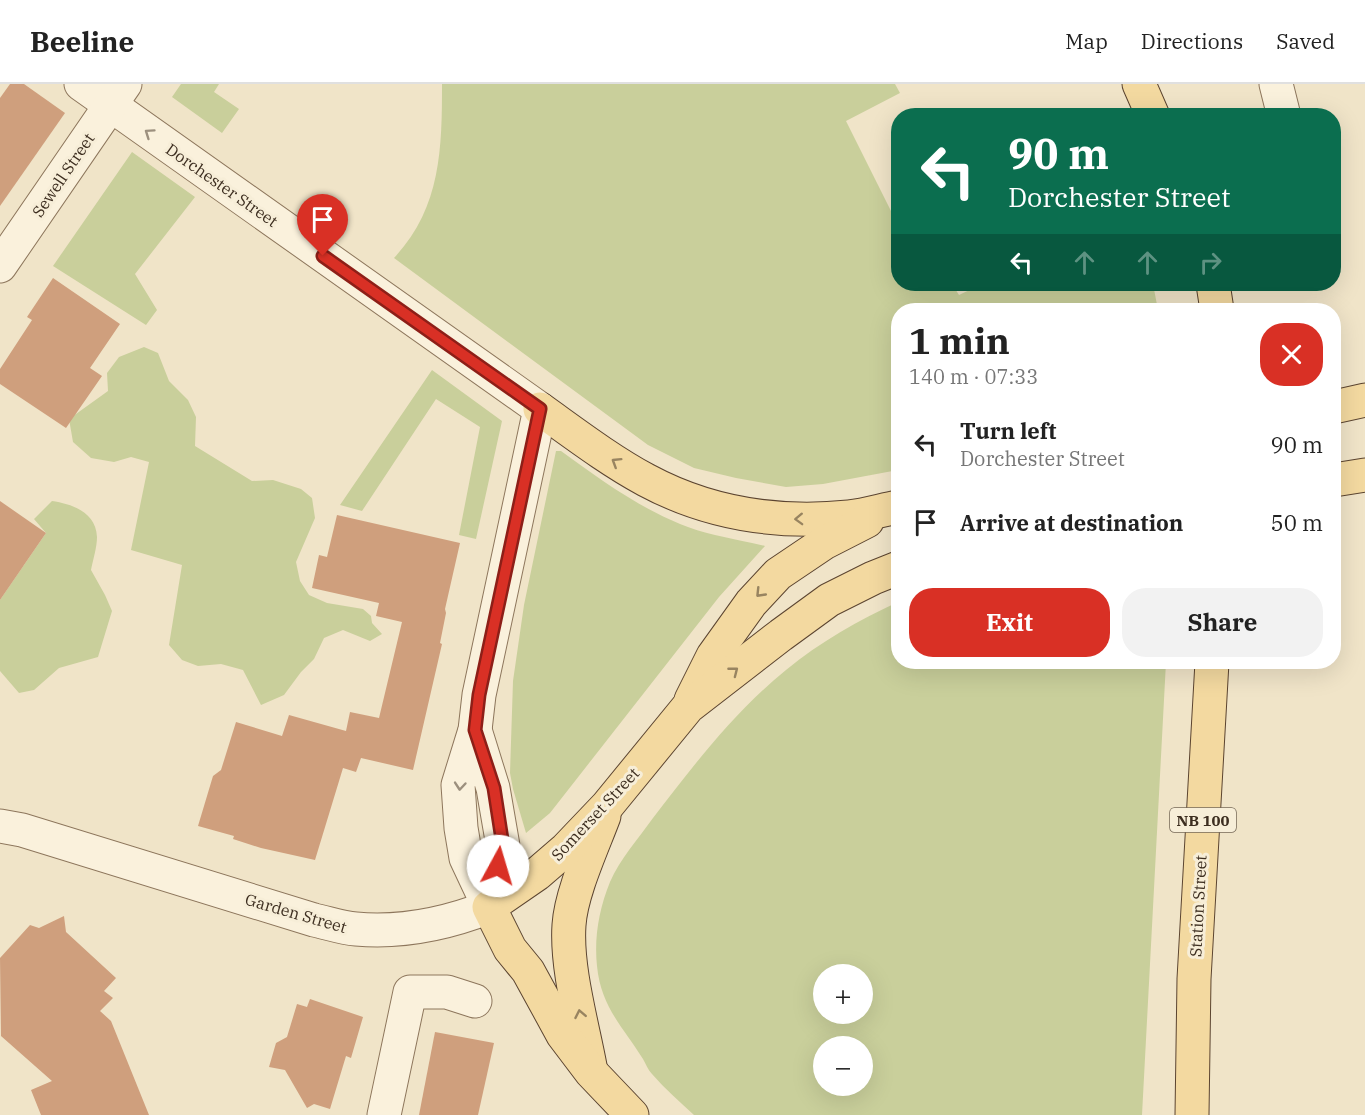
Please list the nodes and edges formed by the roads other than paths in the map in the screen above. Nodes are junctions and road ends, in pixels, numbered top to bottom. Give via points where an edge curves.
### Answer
1 (81, 84) edge
2 (1139, 84) edge
3 (1276, 84) edge
4 (117, 95) edge
5 (1150, 108) edge
6 (1282, 108) edge
7 (0, 266) edge
8 (1365, 400) edge
9 (1341, 405) edge
10 (540, 409) junction
11 (1365, 475) edge
12 (1341, 479) edge
13 (891, 509) edge
14 (891, 511) edge
15 (891, 571) edge
16 (1212, 669) edge
17 (688, 707) junction
18 (607, 806) junction
19 (0, 826) edge
20 (489, 907) junction
21 (1194, 979) junction
22 (476, 1001) dead end
23 (591, 1072) junction
24 (384, 1115) edge
25 (632, 1115) edge
26 (1171, 1115) edge
27 (1192, 1115) edge

1 - 4 street, Dorchester Street
2 - 5 main road
3 - 6 street
4 - 7 street, Sewell Street
10 -> 4 street, Dorchester Street
8 - 9 main road
13 -> 10 main road via 850,517 778,520 705,504 647,480
10 - 20 street via 479,695 475,730 494,788 503,846
11 - 12 main road
14 -> 17 main road, Somerset Street via 857,524 778,574 751,603 713,656
17 -> 15 main road, Somerset Street via 829,600
16 - 21 main road, Station Street / NB 100
17 - 18 main road, Somerset Street
18 - 20 main road, Somerset Street via 537,874
23 -> 18 main road via 570,953 569,924
19 - 20 street, Garden Street via 354,929 429,926
20 - 23 main road via 563,1035
21 - 26 main road
21 - 27 main road, Station Street / NB 100
22 - 24 street via 447,992 410,992
23 - 25 main road

